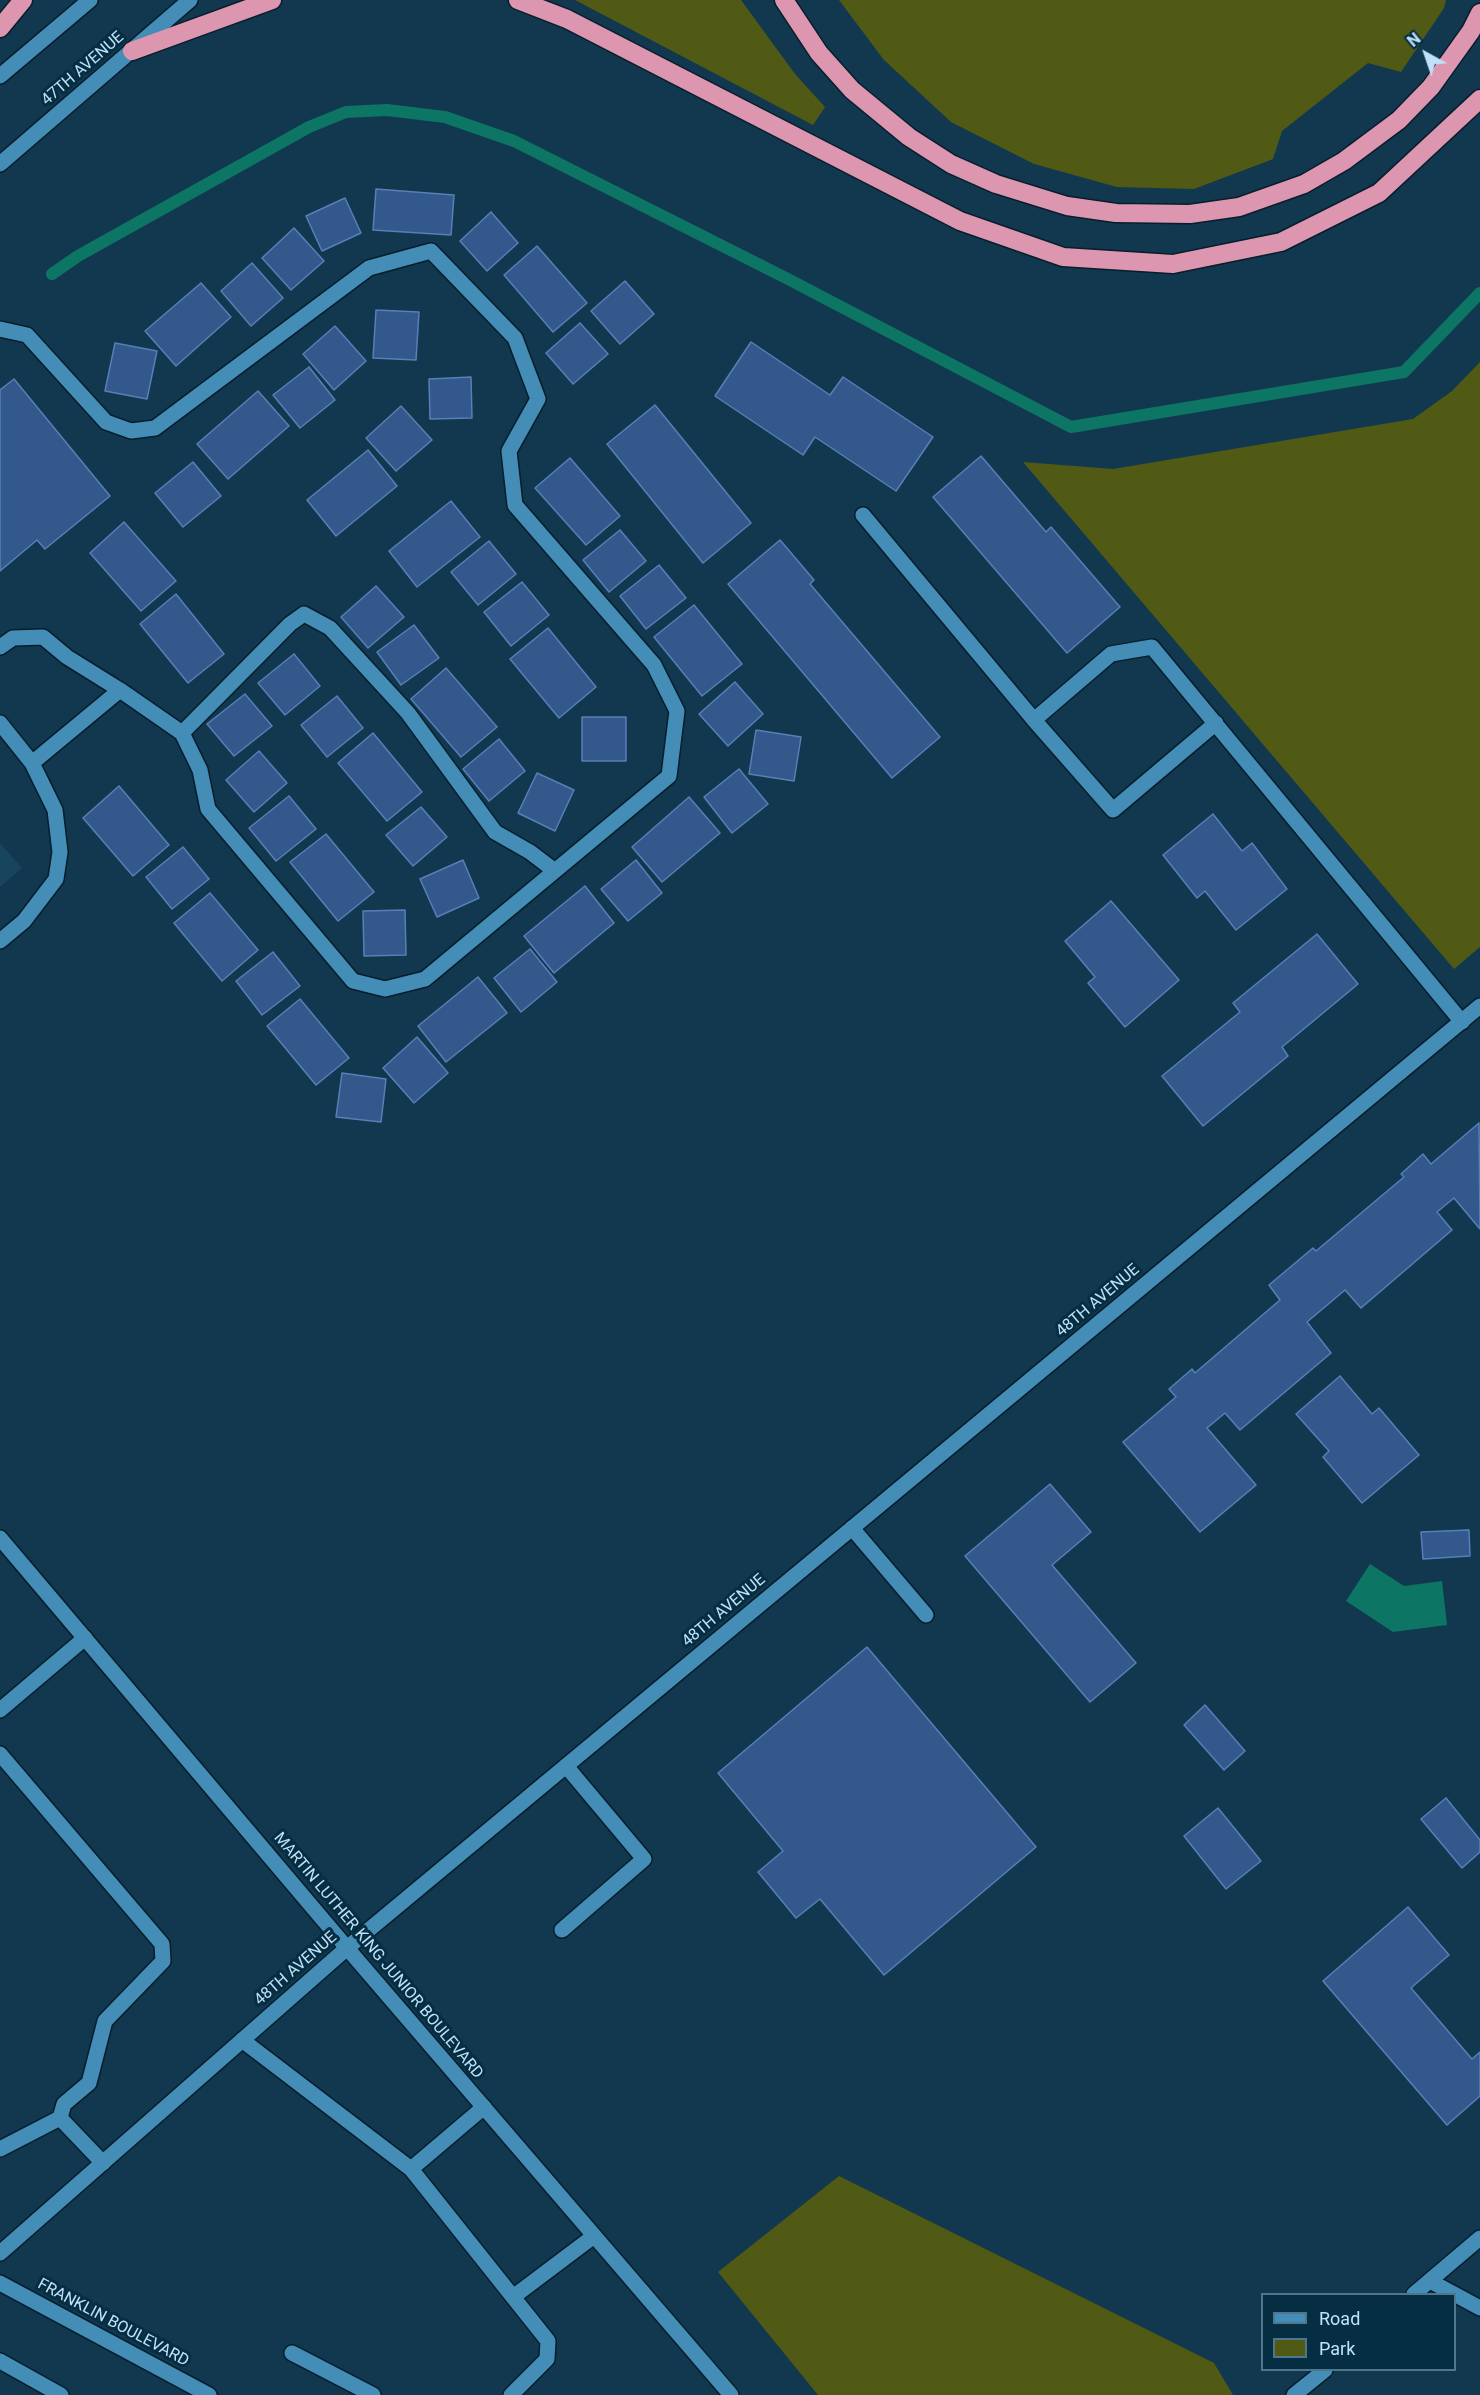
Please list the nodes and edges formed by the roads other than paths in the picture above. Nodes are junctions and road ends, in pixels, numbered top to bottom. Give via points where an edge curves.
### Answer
1 (23, 0) edge
2 (90, 0) edge
3 (190, 0) edge
4 (272, 0) edge
5 (518, 0) edge
6 (784, 0) edge
7 (1480, 13) edge
8 (0, 28) edge
9 (132, 51) junction
10 (0, 76) edge
11 (1480, 99) edge
12 (0, 164) edge
13 (0, 329) edge
14 (863, 515) dead end
15 (0, 647) edge
16 (120, 690) junction
17 (1034, 720) junction
18 (0, 723) edge
19 (1216, 723) junction
20 (182, 733) junction
21 (32, 763) junction
22 (555, 871) junction
23 (0, 941) edge
24 (1480, 1006) edge
25 (1462, 1022) junction
26 (852, 1528) junction
27 (0, 1538) edge
28 (926, 1615) dead end
29 (84, 1638) junction
30 (0, 1710) edge
31 (0, 1754) edge
32 (566, 1766) junction
33 (562, 1930) dead end
34 (347, 1948) junction
35 (242, 2040) junction
36 (484, 2107) junction
37 (60, 2118) junction
38 (0, 2149) edge
39 (103, 2163) junction
40 (411, 2169) junction
41 (594, 2236) junction
42 (1480, 2238) edge
43 (0, 2253) edge
44 (1430, 2281) junction
45 (0, 2283) edge
46 (1416, 2293) edge
47 (1452, 2293) edge
48 (1456, 2295) edge
49 (513, 2297) junction
50 (1480, 2308) edge
51 (292, 2353) dead end
52 (0, 2361) edge
53 (1323, 2371) edge
54 (61, 2395) edge
55 (209, 2395) edge
56 (373, 2395) edge
57 (511, 2395) edge
58 (731, 2395) edge
59 (1294, 2395) edge

1 - 8 highway
2 - 10 street
3 - 9 street, 47TH AVENUE
4 - 9 highway
5 - 11 highway via 567,19 960,221 1063,257 1173,264 1281,242 1379,192
6 - 7 highway via 819,53 852,90 909,137 951,164 996,184 1067,206 1116,213 1190,214 1239,207 1314,178 1399,120 1431,87
9 - 12 street, 47TH AVENUE
13 - 22 street via 27,335 106,422 131,430 155,428 369,268 431,250 515,338 538,399 509,451 515,505 654,665 677,711 669,776
14 - 17 street
15 - 16 street via 13,638 43,637
16 - 20 street
16 - 21 street
17 - 19 street via 1111,654 1152,646
17 - 19 street via 1113,810
18 - 21 street
19 - 25 street
20 - 22 street via 304,614 330,628 408,713 495,832
20 - 22 street via 200,770 208,809 353,981 385,989 425,979
21 - 23 street via 55,810 60,852 56,879 24,921
24 - 25 street, 48TH AVENUE
25 - 26 street, 48TH AVENUE
26 - 28 street
26 - 32 street, 48TH AVENUE
27 - 29 street, MARTIN LUTHER KING JUNIOR BOULEVARD
29 - 30 street
29 - 34 street, MARTIN LUTHER KING JUNIOR BOULEVARD
31 - 37 street via 162,1944 163,1961 105,2020 89,2083 64,2104
32 - 33 street via 644,1859
32 - 34 street, 48TH AVENUE
34 - 35 street, 48TH AVENUE
34 - 36 street, MARTIN LUTHER KING JUNIOR BOULEVARD
35 - 39 street, 48TH AVENUE
35 - 40 street
36 - 40 street
36 - 41 street, MARTIN LUTHER KING JUNIOR BOULEVARD
37 - 38 street
37 - 39 street
39 - 43 street, 48TH AVENUE
40 - 49 street
41 - 49 street
41 - 58 street, MARTIN LUTHER KING JUNIOR BOULEVARD
42 - 44 street
44 - 46 street
44 - 47 street
45 - 55 street, FRANKLIN BOULEVARD
48 - 50 street
49 - 57 street via 548,2341 547,2359
51 - 56 street
52 - 54 street
53 - 59 street

